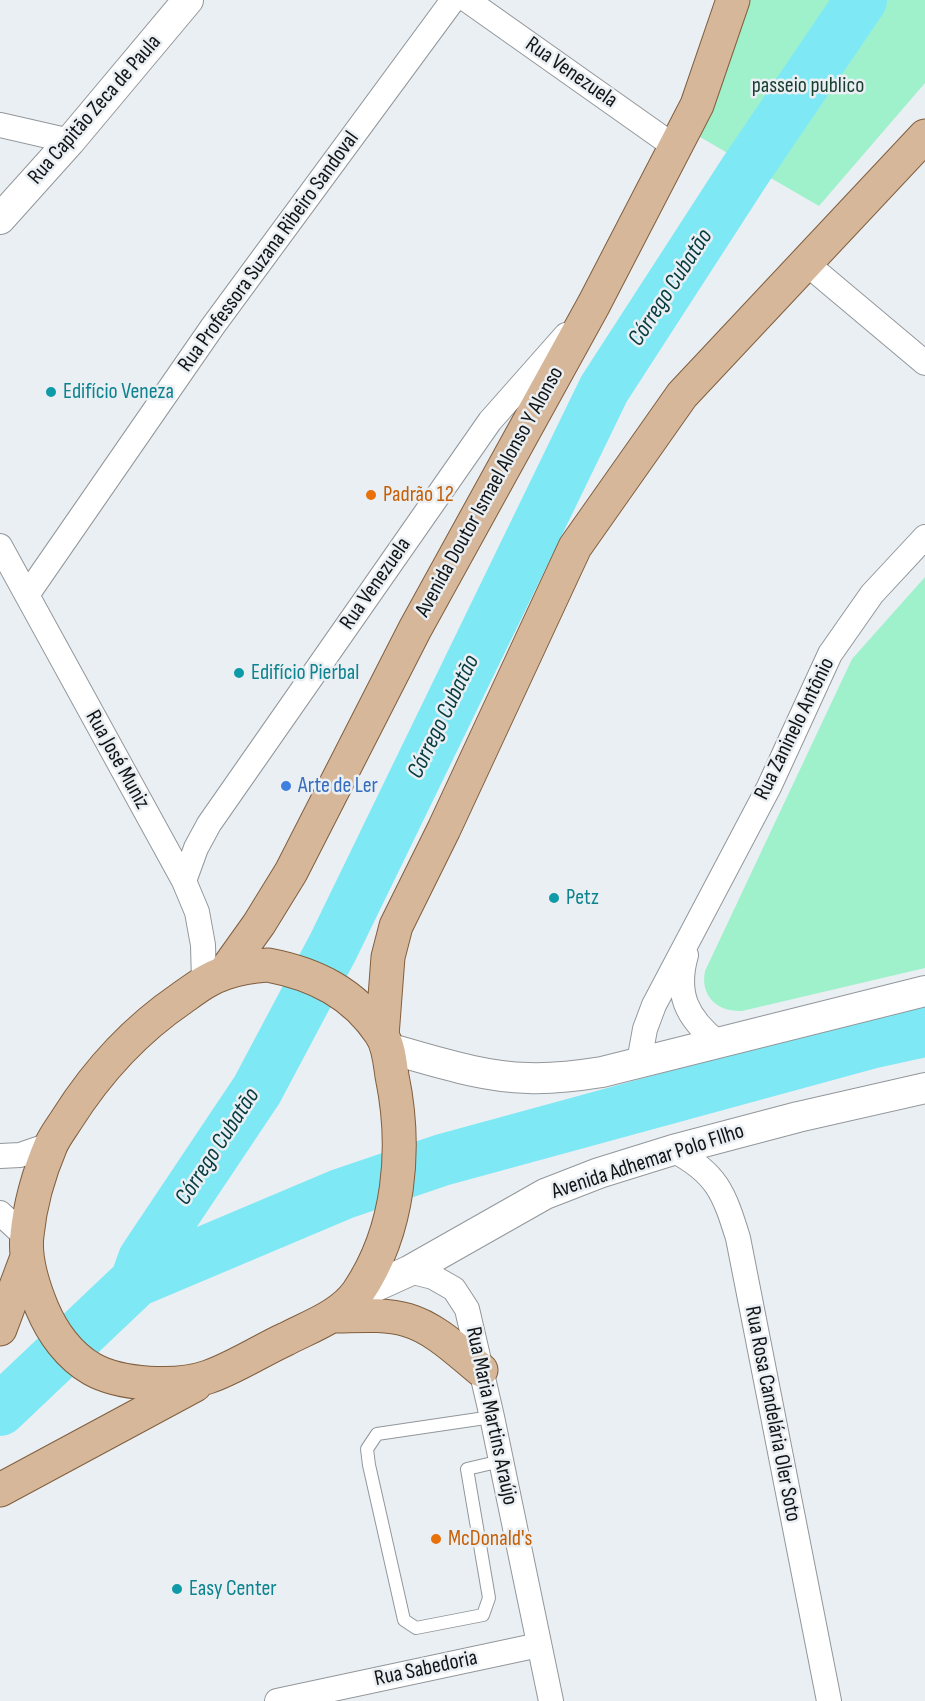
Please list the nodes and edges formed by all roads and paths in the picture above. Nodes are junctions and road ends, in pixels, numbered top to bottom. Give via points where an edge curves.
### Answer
1 (188, 0) edge
2 (453, 0) edge
3 (467, 0) edge
4 (733, 0) edge
5 (0, 125) edge
6 (925, 135) edge
7 (70, 141) junction
8 (675, 147) junction
9 (0, 219) edge
10 (806, 263) junction
11 (594, 304) junction
12 (925, 363) edge
13 (925, 537) edge
14 (0, 546) edge
15 (27, 595) junction
16 (184, 881) junction
17 (690, 938) junction
18 (214, 978) junction
19 (925, 991) edge
20 (385, 1042) junction
21 (717, 1042) junction
22 (639, 1062) junction
23 (925, 1088) edge
24 (52, 1144) junction
25 (673, 1150) junction
26 (0, 1156) edge
27 (0, 1213) edge
28 (27, 1247) junction
29 (409, 1271) junction
30 (356, 1295) junction
31 (332, 1316) junction
32 (0, 1329) edge
33 (481, 1370) junction
34 (207, 1378) junction
35 (492, 1417) junction
36 (501, 1461) junction
37 (0, 1490) edge
38 (539, 1645) junction
39 (277, 1701) edge
40 (551, 1701) edge
41 (829, 1701) edge

1 - 7 street, Rua Capitão Zeca de Paula
2 - 15 street, Rua Professora Suzana Ribeiro Sandoval via 213,326
3 - 8 street, Rua Venezuela
4 - 8 main road, Avenida Doutor Ismael Alonso Y Alonso via 697,105
5 - 7 street
6 - 10 main road
7 - 9 street, Rua Capitão Zeca de Paula
8 - 11 main road, Avenida Doutor Ismael Alonso Y Alonso
10 - 12 street
10 - 20 main road via 682,395 575,547 396,926 388,957
11 - 16 street, Rua Venezuela via 490,421 209,824
11 - 18 main road, Avenida Doutor Ismael Alonso Y Alonso via 415,629 291,872 259,924
13 - 17 street, Rua Zaninelo Antônio via 872,594 830,654 769,787
14 - 15 street, Rua José Muniz
15 - 16 street, Rua José Muniz
16 - 18 street, Rua José Muniz via 197,912
17 - 21 street, Rua Zaninelo Antônio via 681,986 687,1008 699,1028
17 - 22 street, Rua Zaninelo Antônio via 654,1005
18 - 20 main road via 248,967 292,969 340,991
18 - 24 main road via 137,1032 104,1067
19 - 21 street
20 - 22 street via 478,1072 526,1078 593,1074
20 - 30 main road via 396,1091 400,1146 389,1227 381,1252
21 - 22 street
23 - 25 street, Avenida Adhemar Polo FIlho
24 - 26 street via 20,1155
24 - 28 main road via 35,1193
25 - 29 street, Avenida Adhemar Polo FIlho via 545,1194
25 - 41 street, Rua Rosa Candelária Oler Soto via 693,1160 715,1181 738,1238
27 - 28 street
28 - 32 main road
28 - 34 main road via 35,1291 47,1319 78,1361 99,1373 130,1382 164,1384
29 - 30 street, Avenida Adhemar Polo FIlho
29 - 33 street, Rua Maria Martins Araújo via 433,1277 454,1289 467,1309
30 - 31 main road
31 - 33 main road via 374,1315 408,1320 440,1336
31 - 34 main road
33 - 35 street, Rua Maria Martins Araújo
34 - 37 main road
35 - 36 street, Rua Maria Martins Araújo
35 - 36 lane via 377,1434 368,1449 404,1620 416,1628 483,1616 489,1598 467,1469
36 - 38 street, Rua Maria Martins Araújo
38 - 39 street, Rua Sabedoria
38 - 40 street, Rua Maria Martins Araújo

